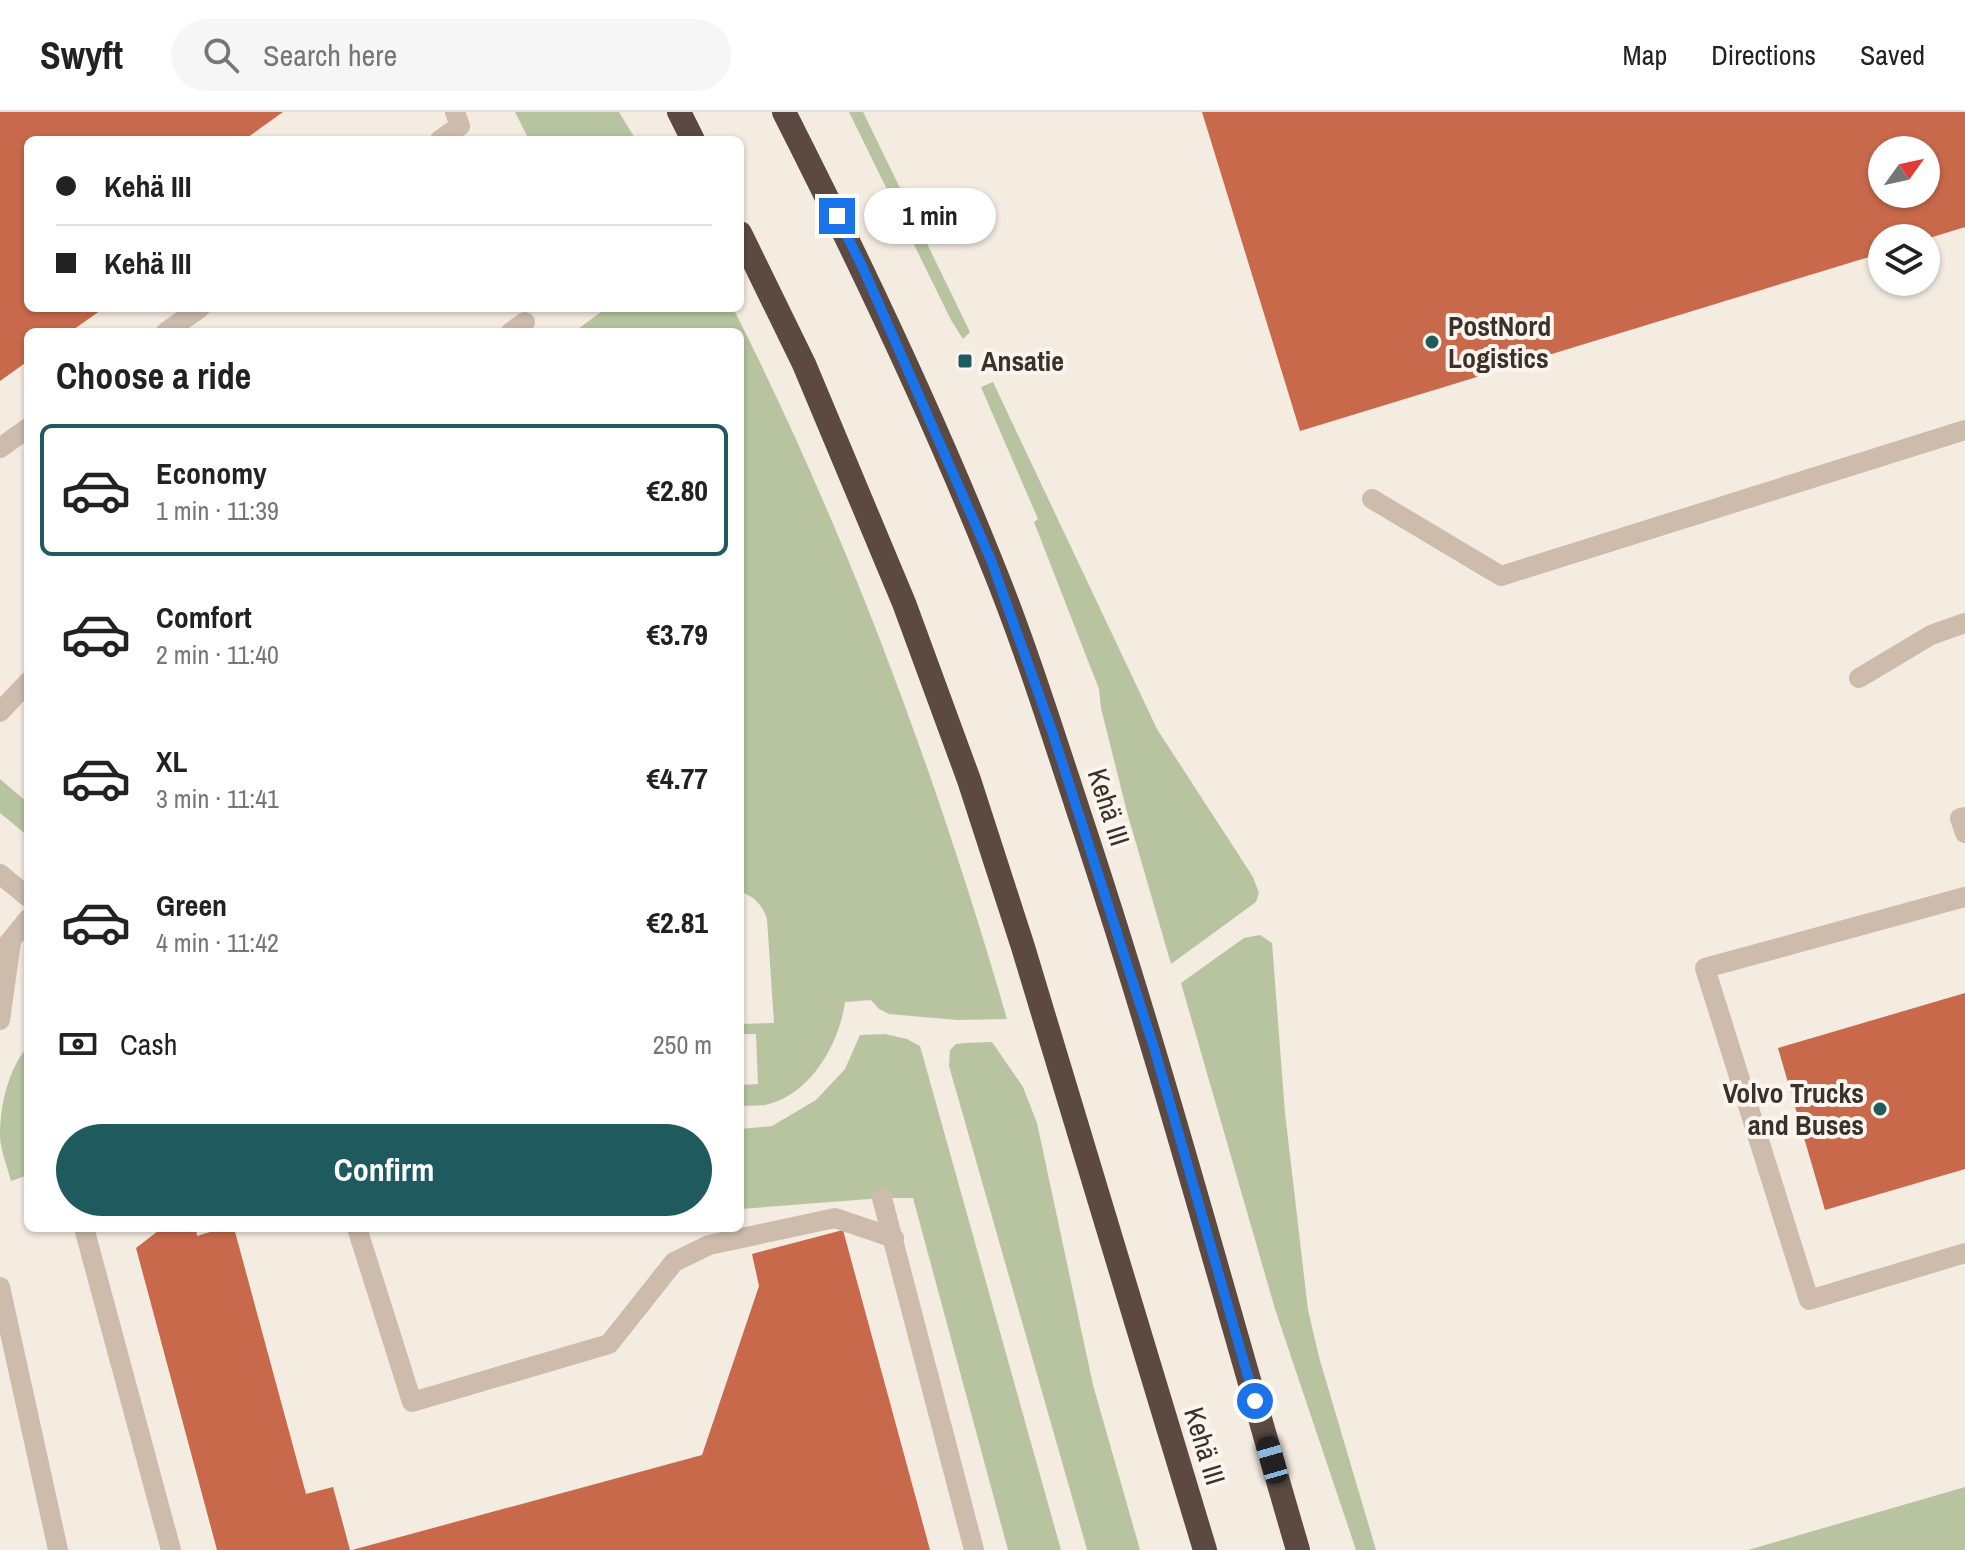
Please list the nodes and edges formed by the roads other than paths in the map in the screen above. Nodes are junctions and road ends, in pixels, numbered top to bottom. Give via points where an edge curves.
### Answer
1 (455, 112) edge
2 (679, 112) edge
3 (784, 112) edge
4 (446, 136) edge
5 (691, 136) edge
6 (744, 241) edge
7 (194, 312) edge
8 (172, 328) edge
9 (1965, 430) edge
10 (24, 431) edge
11 (0, 448) edge
12 (1372, 499) dead end
13 (1965, 623) edge
14 (1859, 678) dead end
15 (24, 686) edge
16 (0, 712) edge
17 (1965, 817) edge
18 (1965, 833) edge
19 (0, 874) edge
20 (24, 894) edge
21 (1965, 897) edge
22 (24, 924) edge
23 (6, 948) edge
24 (0, 1020) edge
25 (882, 1198) dead end
26 (85, 1232) edge
27 (358, 1232) edge
28 (894, 1238) junction
29 (1965, 1253) edge
30 (0, 1287) edge
31 (58, 1550) edge
32 (171, 1550) edge
33 (974, 1550) edge
34 (1205, 1550) edge
35 (1298, 1550) edge

1 - 4 street via 460,126
2 - 5 highway
3 - 35 highway, Kehä III via 863,268 991,560 1114,918
6 - 34 highway, Kehä III via 804,364 904,603 969,780
7 - 8 street
9 - 12 street via 1501,576
10 - 11 street
13 - 14 street via 1931,635
15 - 16 street
17 - 18 street via 1960,818
19 - 20 street
21 - 29 street via 1705,968 1809,1300
22 - 23 street
23 - 24 street
25 - 28 street
26 - 32 street
27 - 28 street via 412,1402 609,1344 674,1262 709,1245 835,1218
28 - 33 street
30 - 31 street

